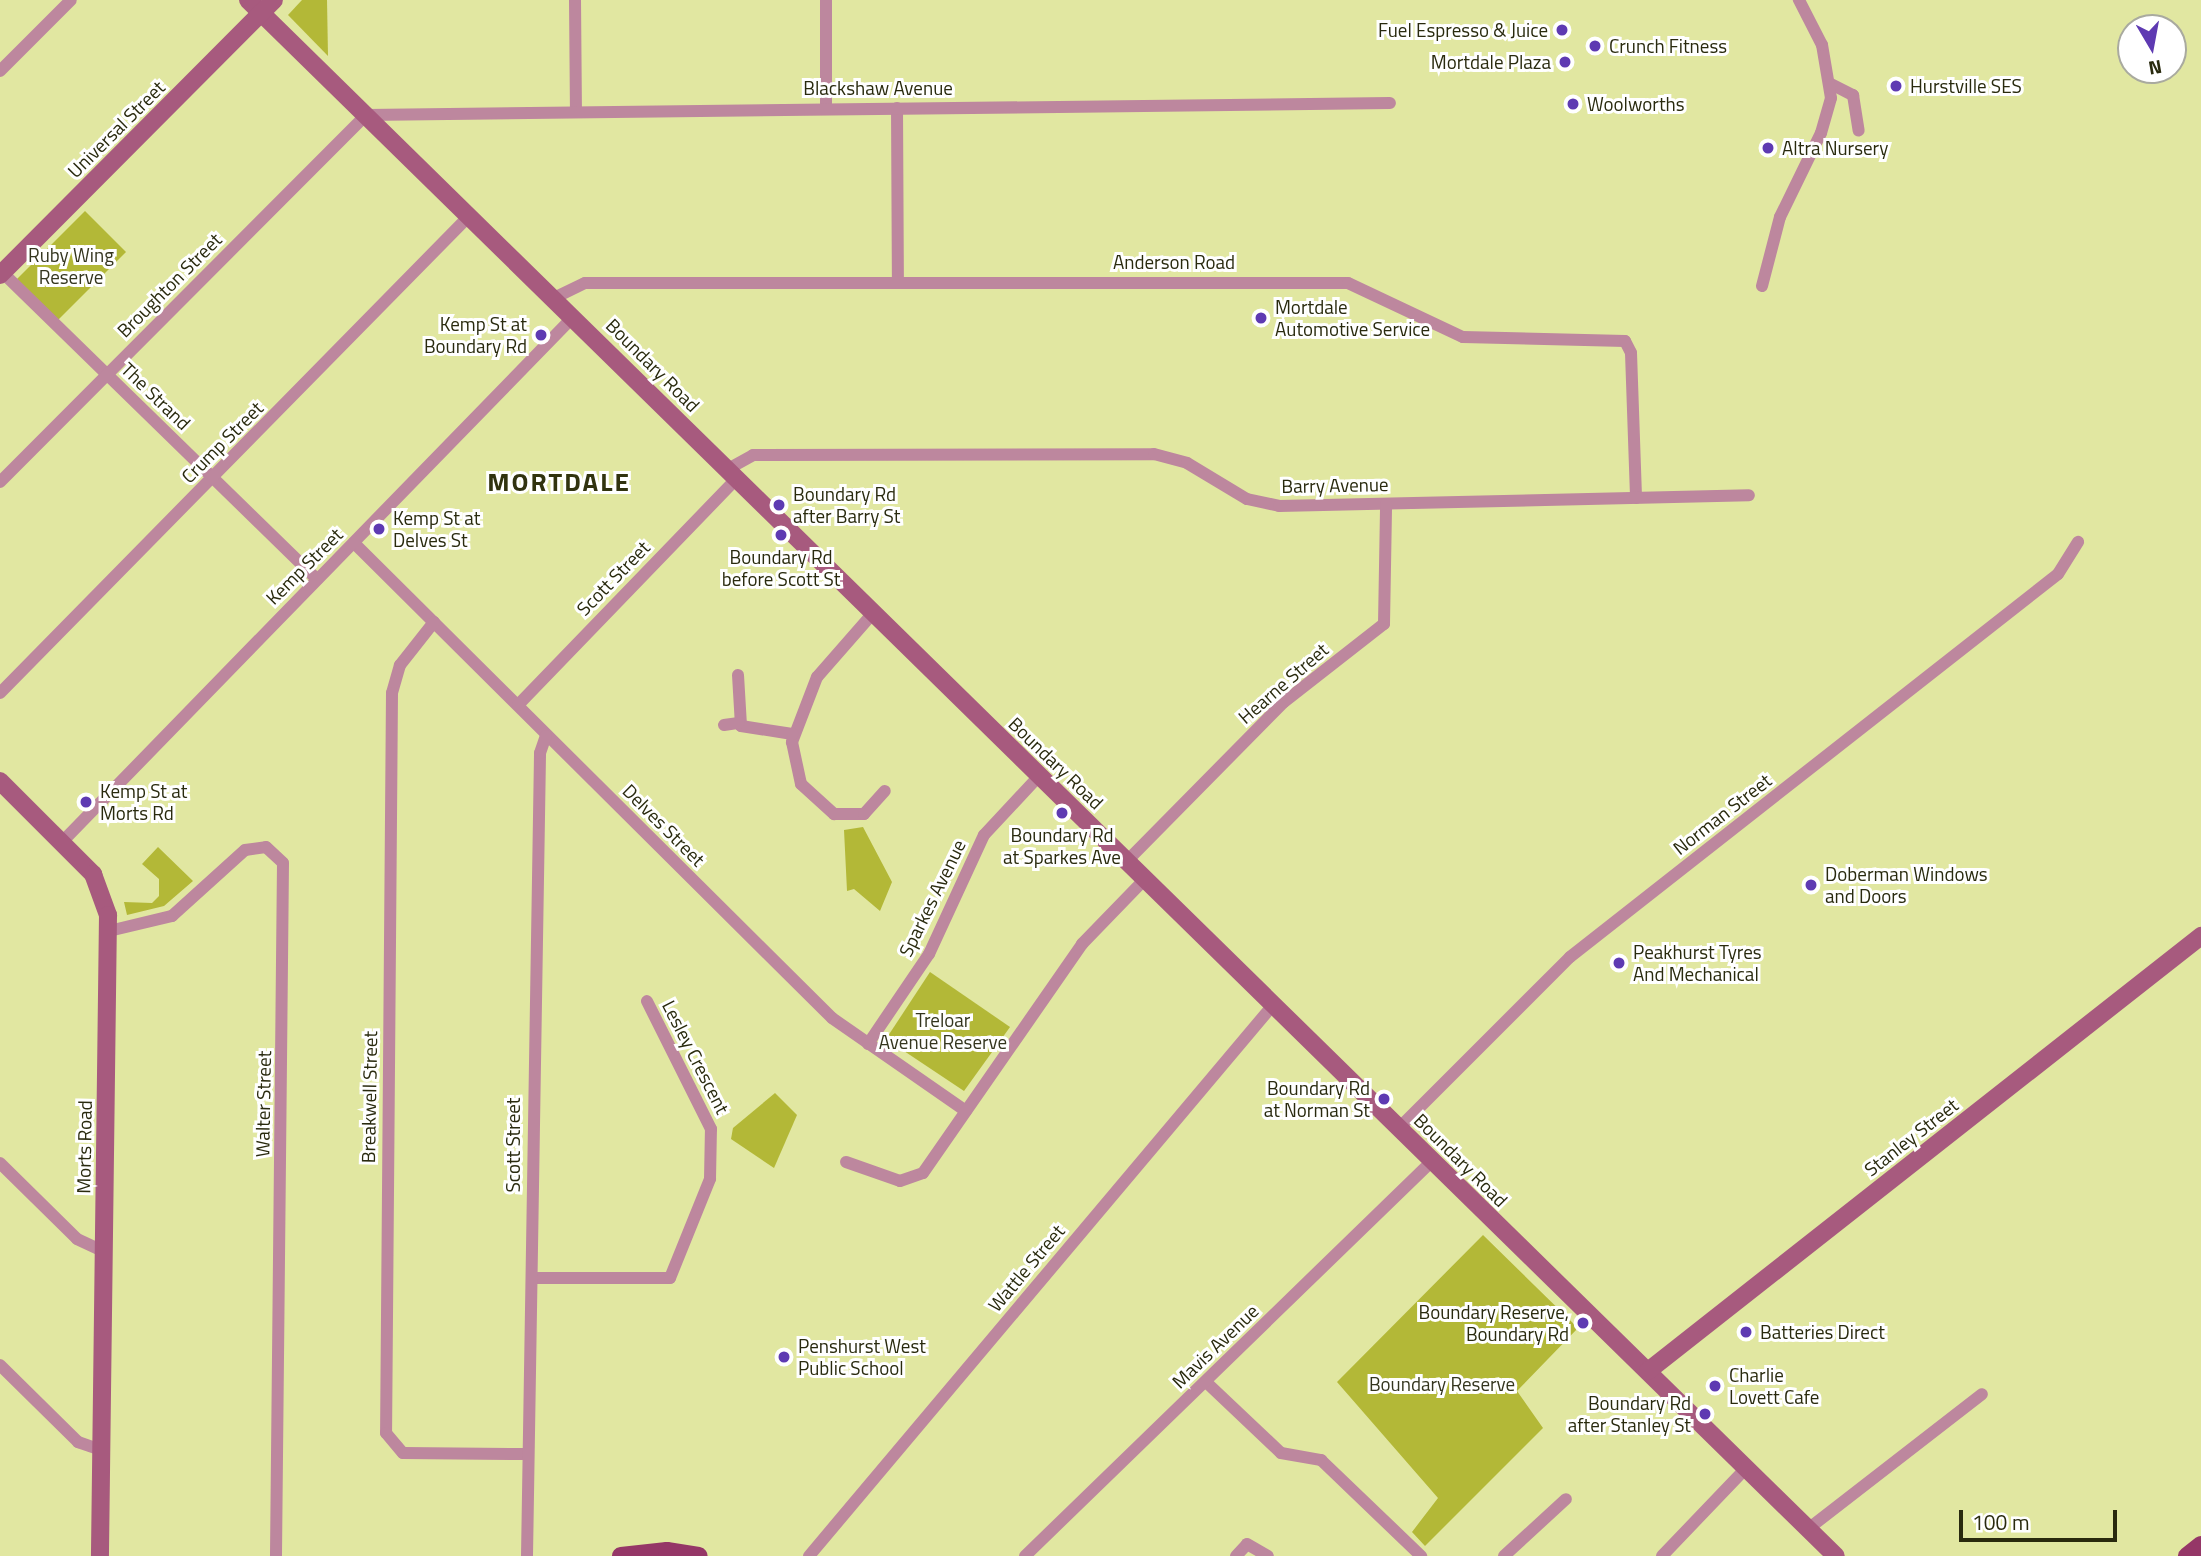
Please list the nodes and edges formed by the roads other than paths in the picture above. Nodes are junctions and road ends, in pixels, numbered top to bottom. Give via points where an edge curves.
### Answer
1 (71, 0) edge
2 (248, 0) edge
3 (575, 0) edge
4 (826, 0) edge
5 (1799, 0) edge
6 (268, 6) edge
7 (0, 71) edge
8 (1831, 84) junction
9 (1390, 103) dead end
10 (827, 107) junction
11 (897, 108) junction
12 (576, 109) junction
13 (366, 115) junction
14 (1859, 131) dead end
15 (469, 216) junction
16 (1, 272) edge
17 (898, 282) junction
18 (1762, 286) dead end
19 (554, 298) junction
20 (573, 317) junction
21 (106, 375) junction
22 (733, 474) junction
23 (213, 478) junction
24 (0, 482) edge
25 (1749, 495) dead end
26 (1636, 498) junction
27 (1386, 504) junction
28 (2078, 542) dead end
29 (354, 543) junction
30 (317, 579) junction
31 (874, 612) junction
32 (434, 622) junction
33 (738, 675) dead end
34 (0, 694) edge
35 (518, 705) junction
36 (739, 723) junction
37 (724, 724) dead end
38 (792, 734) junction
39 (546, 736) junction
40 (1039, 776) junction
41 (0, 782) edge
42 (886, 791) dead end
43 (62, 842) junction
44 (1127, 861) junction
45 (1145, 879) junction
46 (109, 931) junction
47 (2201, 936) edge
48 (647, 1001) dead end
49 (1273, 1005) junction
50 (868, 1044) junction
51 (966, 1111) junction
52 (1399, 1128) junction
53 (846, 1161) dead end
54 (1431, 1162) junction
55 (0, 1163) edge
56 (103, 1251) junction
57 (532, 1278) junction
58 (0, 1365) edge
59 (1648, 1371) junction
60 (1206, 1382) junction
61 (1982, 1394) dead end
62 (101, 1450) junction
63 (528, 1454) junction
64 (1746, 1468) junction
65 (1566, 1499) dead end
66 (1808, 1529) junction
67 (2201, 1545) edge
68 (100, 1556) edge
69 (276, 1556) edge
70 (527, 1556) edge
71 (621, 1556) edge
72 (699, 1556) edge
73 (809, 1556) edge
74 (1025, 1556) edge
75 (1236, 1556) edge
76 (1268, 1556) edge
77 (1422, 1556) edge
78 (1504, 1556) edge
79 (1662, 1556) edge
80 (1836, 1556) edge
81 (2187, 1556) edge

1 - 7 street
2 - 6 main road, Boundary Road
3 - 12 street
4 - 10 street
5 - 8 street via 1822,45
6 - 13 main road, Boundary Road
6 - 16 main road, Universal Street
8 - 14 street via 1849,89
8 - 18 street via 1826,123 1780,217
9 - 11 street, Blackshaw Avenue
10 - 11 street, Blackshaw Avenue
10 - 12 street, Blackshaw Avenue
11 - 17 street
12 - 13 street, Blackshaw Avenue
13 - 15 main road, Boundary Road
13 - 21 street, Broughton Street
15 - 19 main road, Boundary Road
15 - 23 street, Crump Street
16 - 21 street, The Strand
17 - 19 street, Anderson Road via 585,283
17 - 26 street, Anderson Road via 1340,281 1463,337 1617,337 1631,353
19 - 20 main road, Boundary Road
20 - 22 main road, Boundary Road
20 - 29 street, Kemp Street
21 - 23 street, The Strand
21 - 24 street, Broughton Street
22 - 27 street, Barry Avenue via 753,455 1154,454 1187,463 1257,503
22 - 31 main road, Boundary Road
22 - 35 street, Scott Street
23 - 30 street, The Strand
23 - 34 street, Crump Street
25 - 26 street, Barry Avenue
26 - 27 street, Barry Avenue
27 - 44 street, Hearne Street via 1384,624 1284,702
28 - 52 street, Norman Street via 2058,574 1570,957
29 - 30 street, Kemp Street
29 - 32 street, Delves Street
30 - 43 street, Kemp Street
31 - 38 street via 817,677
31 - 40 main road, Boundary Road
32 - 35 street, Delves Street
32 - 63 street, Breakwell Street via 400,665 392,693 386,1433 404,1452
33 - 36 street
35 - 39 street, Delves Street
36 - 37 street
36 - 38 street via 750,732
38 - 42 street via 801,783 834,814 864,814
39 - 50 street, Delves Street via 832,1018
39 - 57 street, Scott Street via 539,794
40 - 44 main road, Boundary Road
40 - 50 street, Sparkes Avenue via 984,835 929,954
41 - 43 main road, Morts Road
43 - 46 main road, Morts Road via 99,883
44 - 45 main road, Boundary Road
45 - 49 main road, Boundary Road
45 - 51 street via 1082,944
46 - 56 main road, Morts Road
46 - 69 street, Walter Street via 172,916 245,850 266,848 283,863
47 - 59 main road, Stanley Street
48 - 57 street, Lesley Crescent via 711,1129 710,1179 670,1278
49 - 52 main road, Boundary Road
49 - 73 street, Wattle Street
50 - 51 street, Delves Street
51 - 53 street via 914,1180
52 - 54 main road, Boundary Road
54 - 59 main road, Boundary Road
54 - 60 street, Mavis Avenue
55 - 56 street via 77,1239
56 - 62 main road, Morts Road
57 - 63 street, Scott Street
58 - 62 street via 78,1442
59 - 64 main road, Boundary Road
60 - 74 street, Mavis Avenue
60 - 77 street via 1280,1453 1321,1460
61 - 66 street
62 - 68 main road, Morts Road
63 - 70 street, Scott Street
64 - 66 main road, Boundary Road
64 - 79 street
65 - 78 street
66 - 80 main road, Boundary Road
67 - 81 main road
71 - 72 main road via 667,1551
75 - 76 street via 1247,1544

